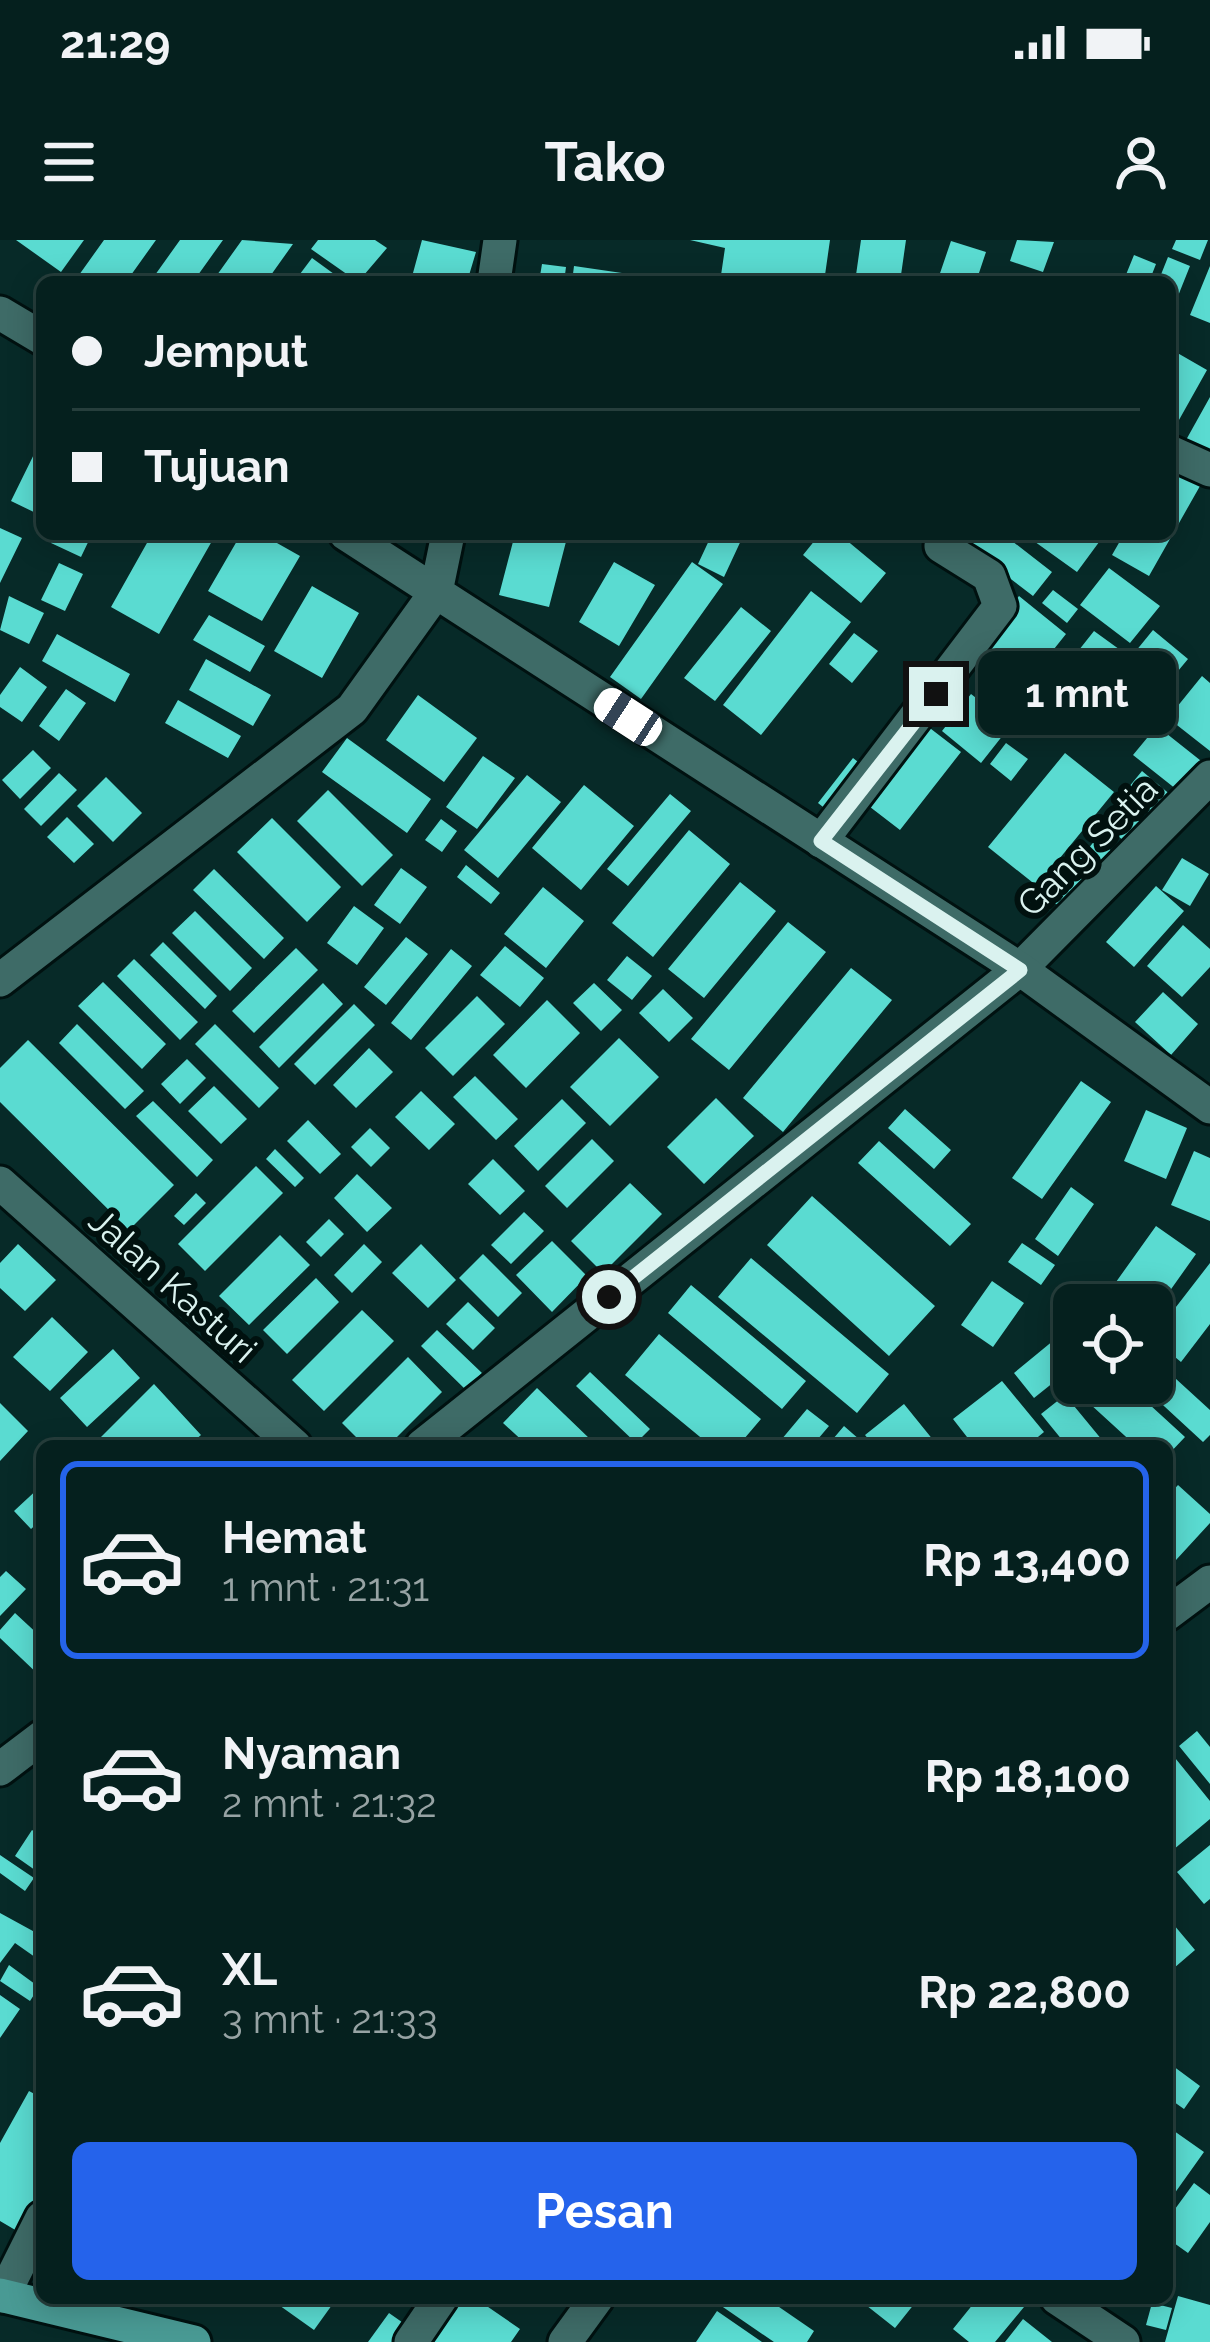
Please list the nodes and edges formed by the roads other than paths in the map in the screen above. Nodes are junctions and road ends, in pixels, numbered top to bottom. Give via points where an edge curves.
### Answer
1 (500, 240) edge
2 (495, 276) edge
3 (0, 313) edge
4 (36, 334) edge
5 (1176, 455) edge
6 (1210, 470) edge
7 (355, 540) edge
8 (447, 540) edge
9 (941, 546) dead end
10 (436, 592) junction
11 (1210, 777) edge
12 (821, 841) junction
13 (1020, 970) junction
14 (0, 980) edge
15 (1210, 1107) edge
16 (0, 1183) edge
17 (288, 1440) edge
18 (430, 1440) edge
19 (1210, 1582) edge
20 (1173, 1610) edge
21 (36, 1742) edge
22 (0, 1769) edge
23 (36, 2230) edge
24 (2, 2296) edge
25 (437, 2304) edge
26 (593, 2304) edge
27 (1066, 2304) edge
28 (194, 2342) edge
29 (411, 2342) edge
30 (565, 2342) edge
31 (1123, 2342) edge

1 - 2 street
3 - 4 street
5 - 6 street
7 - 10 street
8 - 10 street
9 - 12 street via 989,576 1000,606
10 - 12 street
10 - 14 street via 352,709
11 - 13 street, Gang Setia
12 - 13 street
13 - 15 street
13 - 18 street, Gang Setia
16 - 17 street, Jalan Kasturi
19 - 20 street
21 - 22 street
23 - 24 street
24 - 28 main road
25 - 29 street
26 - 30 street
27 - 31 street

